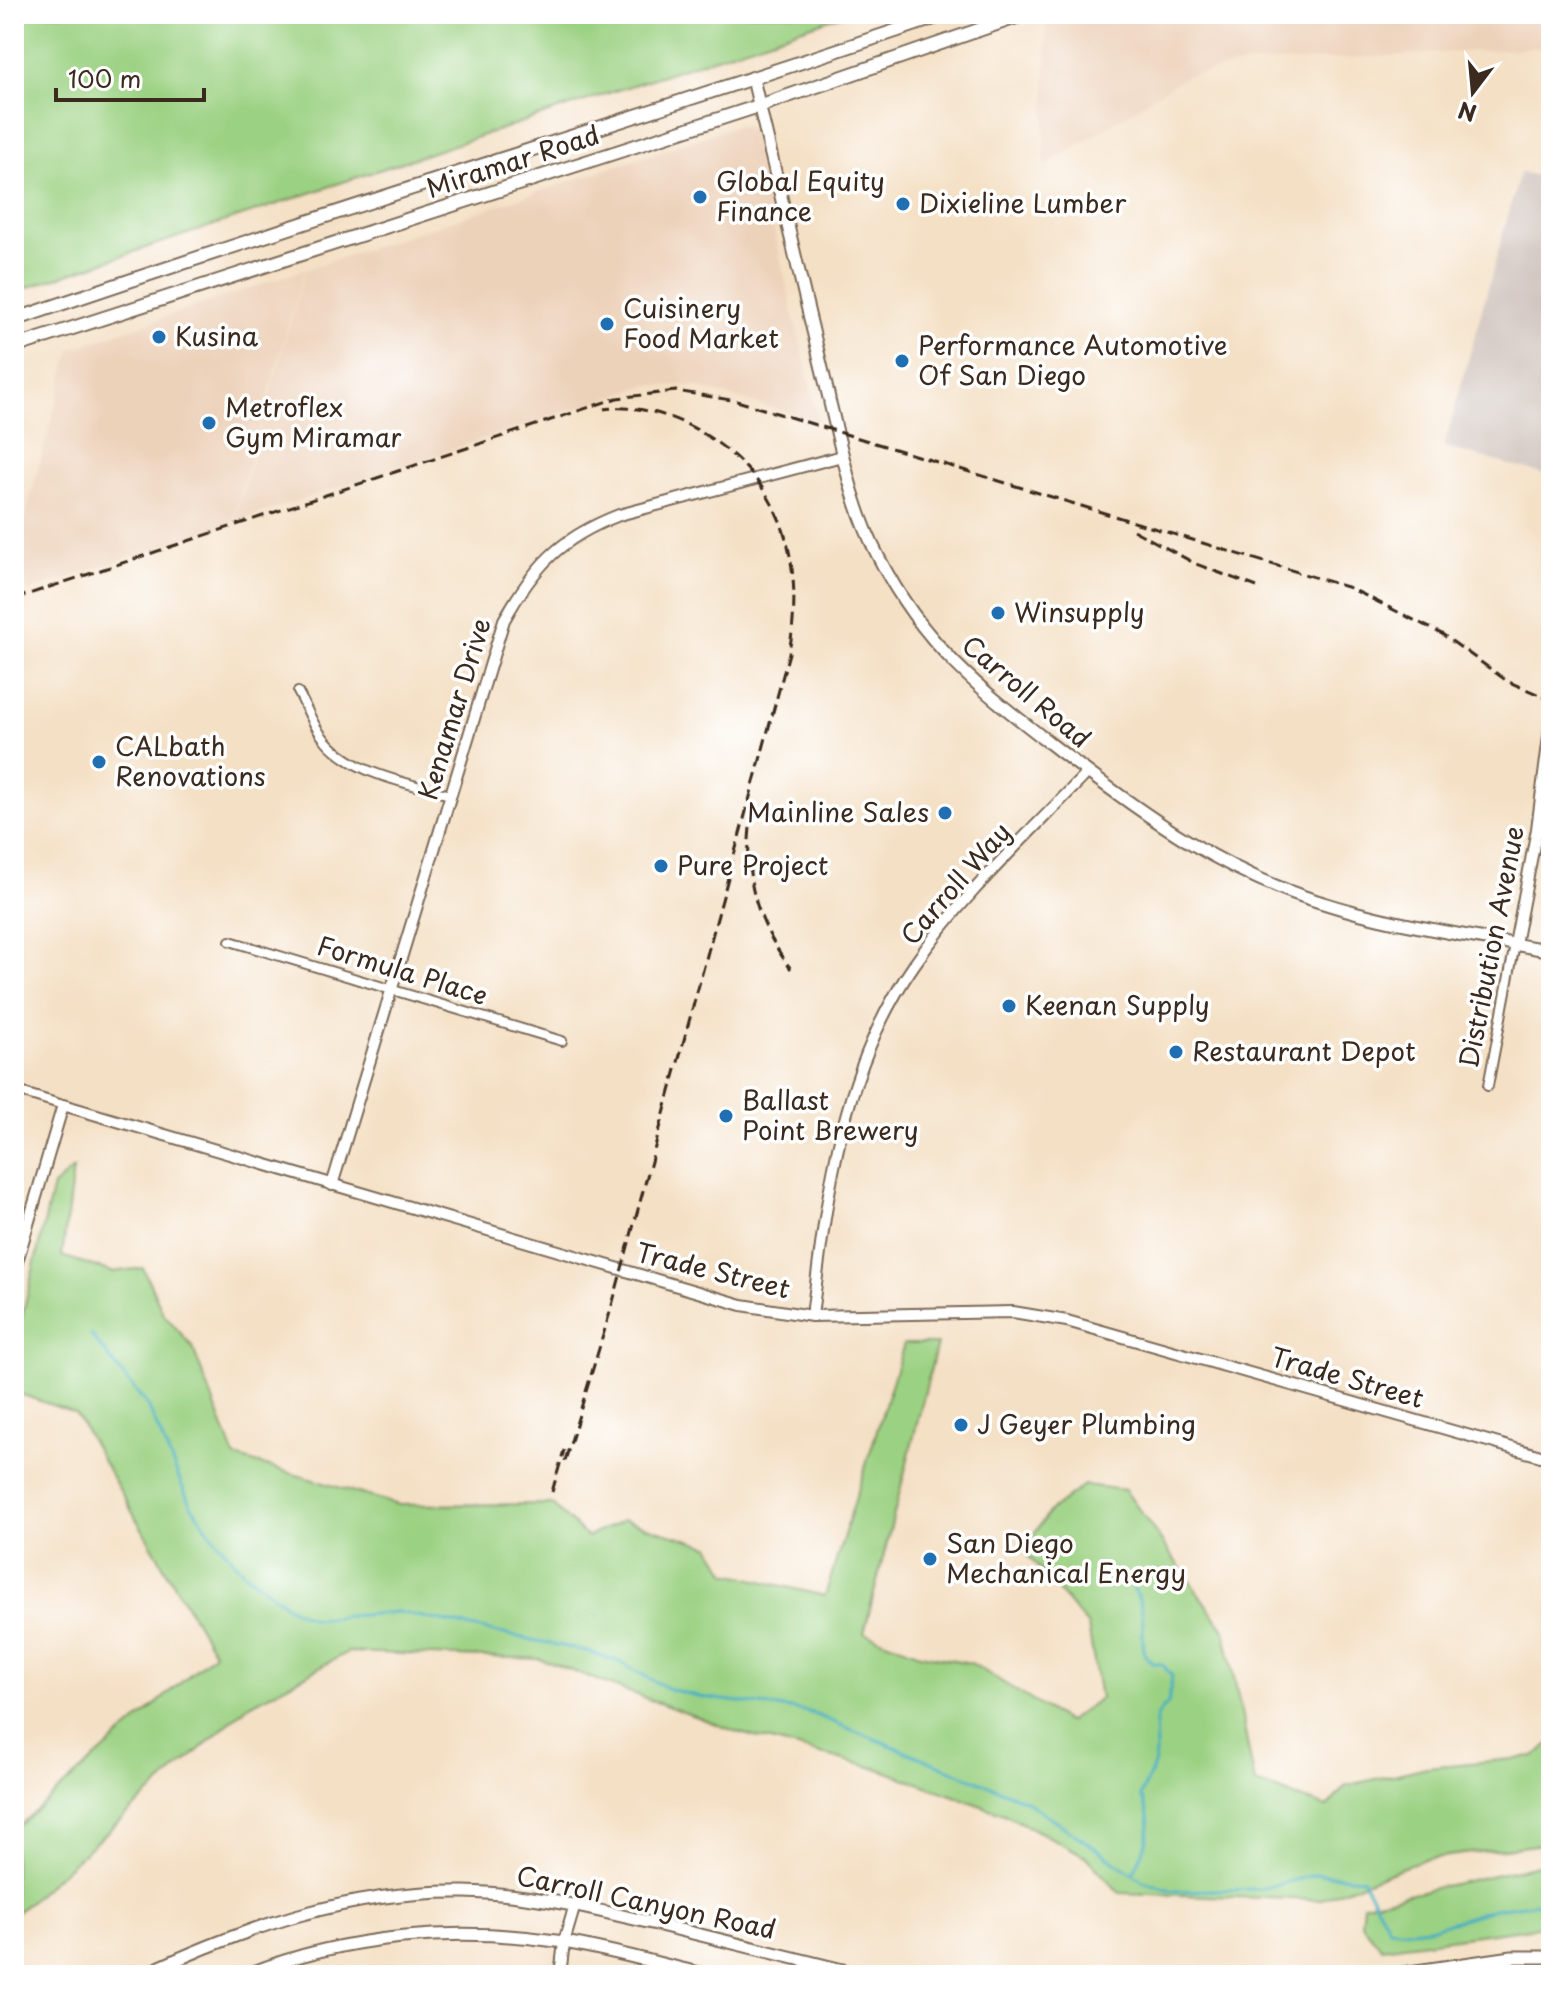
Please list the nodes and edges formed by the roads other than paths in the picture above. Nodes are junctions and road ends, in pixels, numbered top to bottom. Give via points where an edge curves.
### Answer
1 (946, 14) edge
2 (1025, 14) edge
3 (753, 79) junction
4 (762, 105) junction
5 (14, 320) edge
6 (14, 347) edge
7 (842, 456) junction
8 (298, 692) dead end
9 (1551, 721) edge
10 (1088, 772) junction
11 (450, 795) junction
12 (230, 941) dead end
13 (1515, 944) junction
14 (1551, 951) edge
15 (393, 988) junction
16 (562, 1041) dead end
17 (1488, 1086) dead end
18 (14, 1090) edge
19 (63, 1105) junction
20 (332, 1185) junction
21 (14, 1272) edge
22 (812, 1316) junction
23 (1551, 1459) edge
24 (575, 1905) junction
25 (564, 1942) junction
26 (1551, 1957) edge
27 (143, 1975) edge
28 (246, 1975) edge
29 (560, 1975) edge
30 (707, 1975) edge
31 (863, 1975) edge
32 (1389, 1975) edge

1 - 3 main road, Miramar Road
2 - 4 main road, Miramar Road
3 - 4 main road, Carroll Road
3 - 5 main road, Miramar Road
4 - 6 main road, Miramar Road
4 - 7 main road, Carroll Road
7 - 10 main road, Carroll Road via 878,558 935,643 971,682
7 - 11 street, Kenamar Drive via 619,515 586,528 554,550 526,580 504,620
8 - 11 street via 322,736 341,755 361,768
9 - 13 street, Distribution Avenue
10 - 13 main road, Carroll Road via 1167,830 1272,886 1358,913
10 - 22 street, Carroll Way via 942,927 880,1024 847,1105 830,1174
11 - 15 street, Kenamar Drive
12 - 15 street, Formula Place
13 - 14 main road, Carroll Road
13 - 17 street, Distribution Avenue
15 - 16 street, Formula Place
15 - 20 street, Kenamar Drive
18 - 19 street, Trade Street
19 - 20 street, Trade Street
19 - 21 street
20 - 22 street, Trade Street via 742,1305
22 - 23 street, Trade Street via 1013,1312 1067,1321
24 - 25 street
24 - 27 main road, Carroll Canyon Road via 464,1892 381,1898 261,1926
24 - 31 main road, Carroll Canyon Road
25 - 28 main road via 467,1935 400,1937 343,1945
25 - 29 street
25 - 30 main road
26 - 32 main road via 1512,1957

